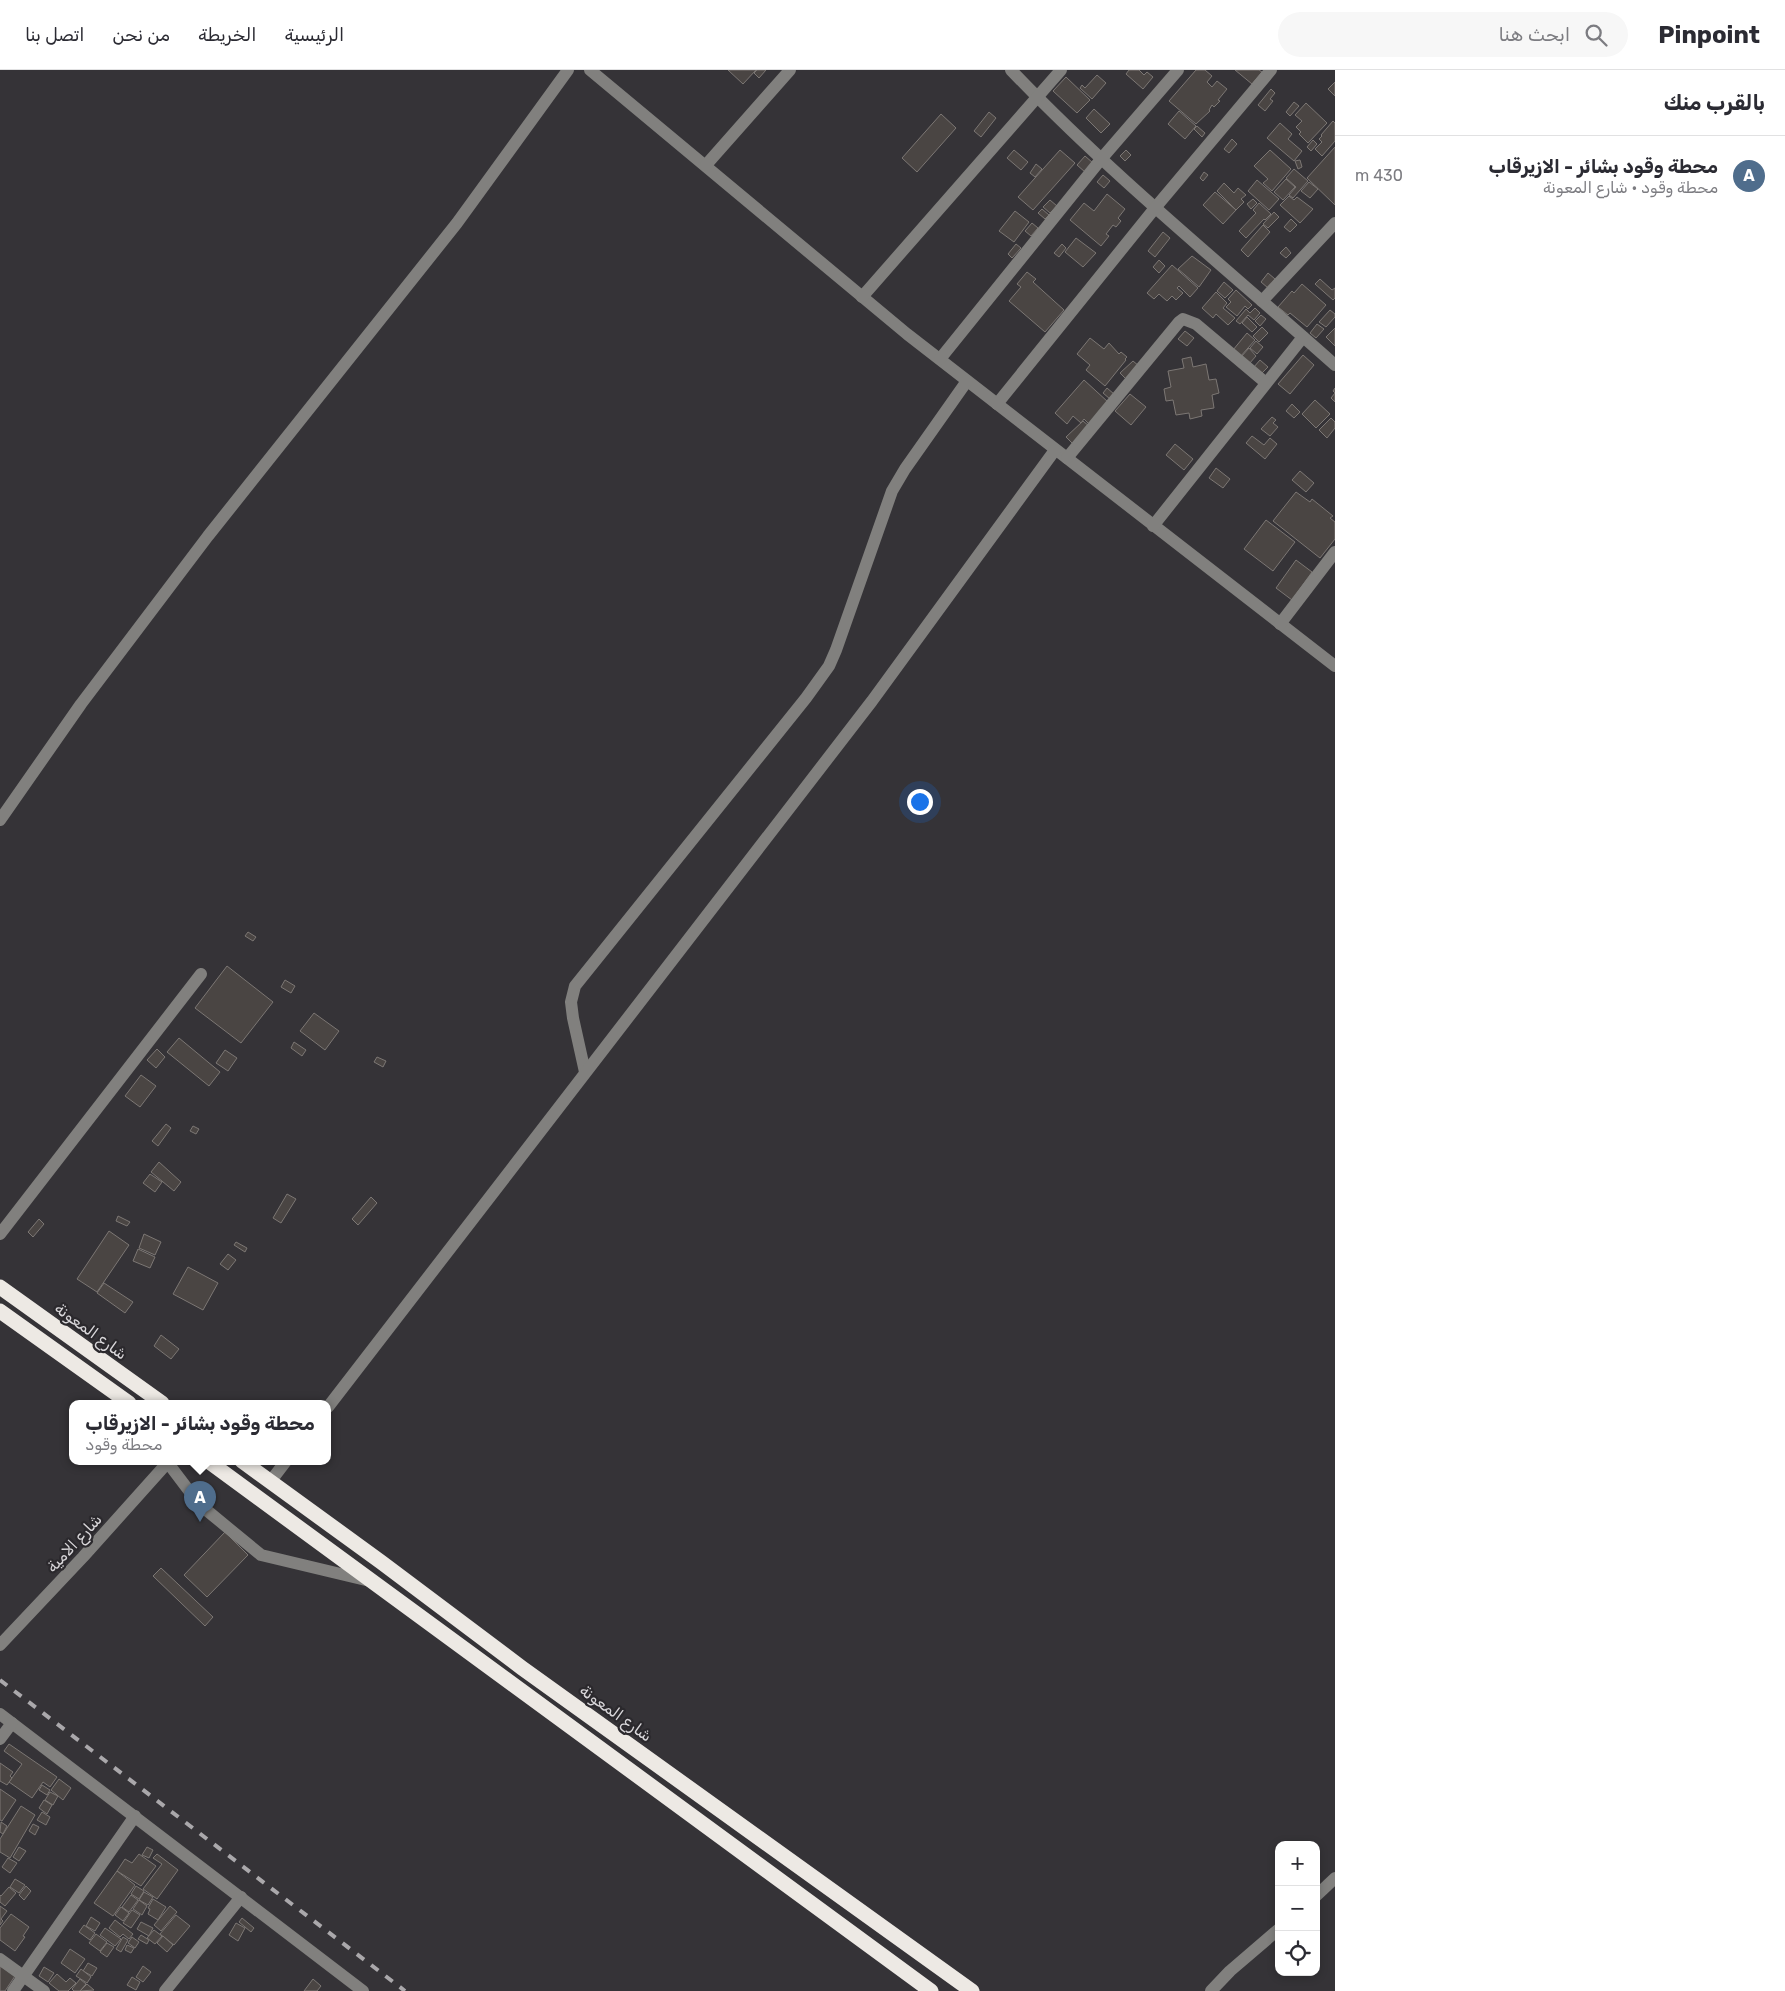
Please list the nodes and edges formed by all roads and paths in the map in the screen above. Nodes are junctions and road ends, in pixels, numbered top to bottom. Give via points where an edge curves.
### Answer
1 (568, 70) edge
2 (590, 70) edge
3 (790, 70) edge
4 (1011, 70) edge
5 (1060, 70) edge
6 (1178, 70) edge
7 (1271, 70) edge
8 (606, 74) edge
9 (1037, 97) junction
10 (1102, 158) junction
11 (706, 165) junction
12 (1155, 208) junction
13 (1335, 223) edge
14 (862, 297) junction
15 (1262, 301) junction
16 (1303, 337) junction
17 (940, 359) junction
18 (1335, 365) edge
19 (967, 381) junction
20 (1266, 383) junction
21 (997, 404) junction
22 (1055, 450) junction
23 (1066, 458) junction
24 (1153, 526) junction
25 (1335, 552) edge
26 (1280, 624) junction
27 (1335, 666) edge
28 (0, 820) edge
29 (201, 974) dead end
30 (585, 1072) junction
31 (0, 1234) edge
32 (0, 1287) edge
33 (0, 1311) edge
34 (125, 1400) edge
35 (158, 1400) edge
36 (331, 1403) edge
37 (166, 1465) edge
38 (171, 1465) edge
39 (213, 1465) edge
40 (247, 1465) edge
41 (283, 1465) edge
42 (270, 1482) junction
43 (370, 1581) junction
44 (0, 1645) edge
45 (0, 1714) edge
46 (12, 1723) junction
47 (0, 1739) edge
48 (135, 1816) junction
49 (1335, 1878) edge
50 (1320, 1892) edge
51 (241, 1897) junction
52 (1277, 1931) edge
53 (0, 1959) edge
54 (24, 1976) junction
55 (13, 1991) edge
56 (44, 1991) edge
57 (165, 1991) edge
58 (363, 1991) edge
59 (931, 1991) edge
60 (972, 1991) edge
61 (1211, 1991) edge

1 - 28 street via 456,222 208,536
2 - 8 street
3 - 11 street
4 - 9 street
5 - 9 street
6 - 10 street
7 - 12 street
8 - 11 street
9 - 10 street
9 - 14 street
10 - 12 street
10 - 17 street
11 - 14 street
12 - 15 street
12 - 21 street
13 - 15 street
14 - 17 street
15 - 16 street
16 - 18 street
16 - 20 street
17 - 19 street
19 - 21 street
19 - 30 street via 892,491 829,666 575,986 571,1002
20 - 23 street via 1196,324 1183,319
20 - 24 street
21 - 22 street
22 - 23 street
22 - 30 street via 872,701
23 - 24 street
24 - 26 street
25 - 26 street
26 - 27 street
29 - 31 street
30 - 36 street
32 - 35 highway, شارع المعونة
33 - 34 highway
37 - 44 street, شارع الامية
38 - 43 street via 199,1504 261,1556
39 - 43 highway
40 - 42 highway, شارع المعونة
41 - 42 street
42 - 60 highway, شارع المعونة via 522,1668
43 - 59 highway
45 - 46 street
46 - 47 street
46 - 48 street
48 - 51 street
48 - 54 street
49 - 50 street
51 - 57 street
51 - 58 street
52 - 61 street
53 - 54 street
54 - 55 street
54 - 56 street

